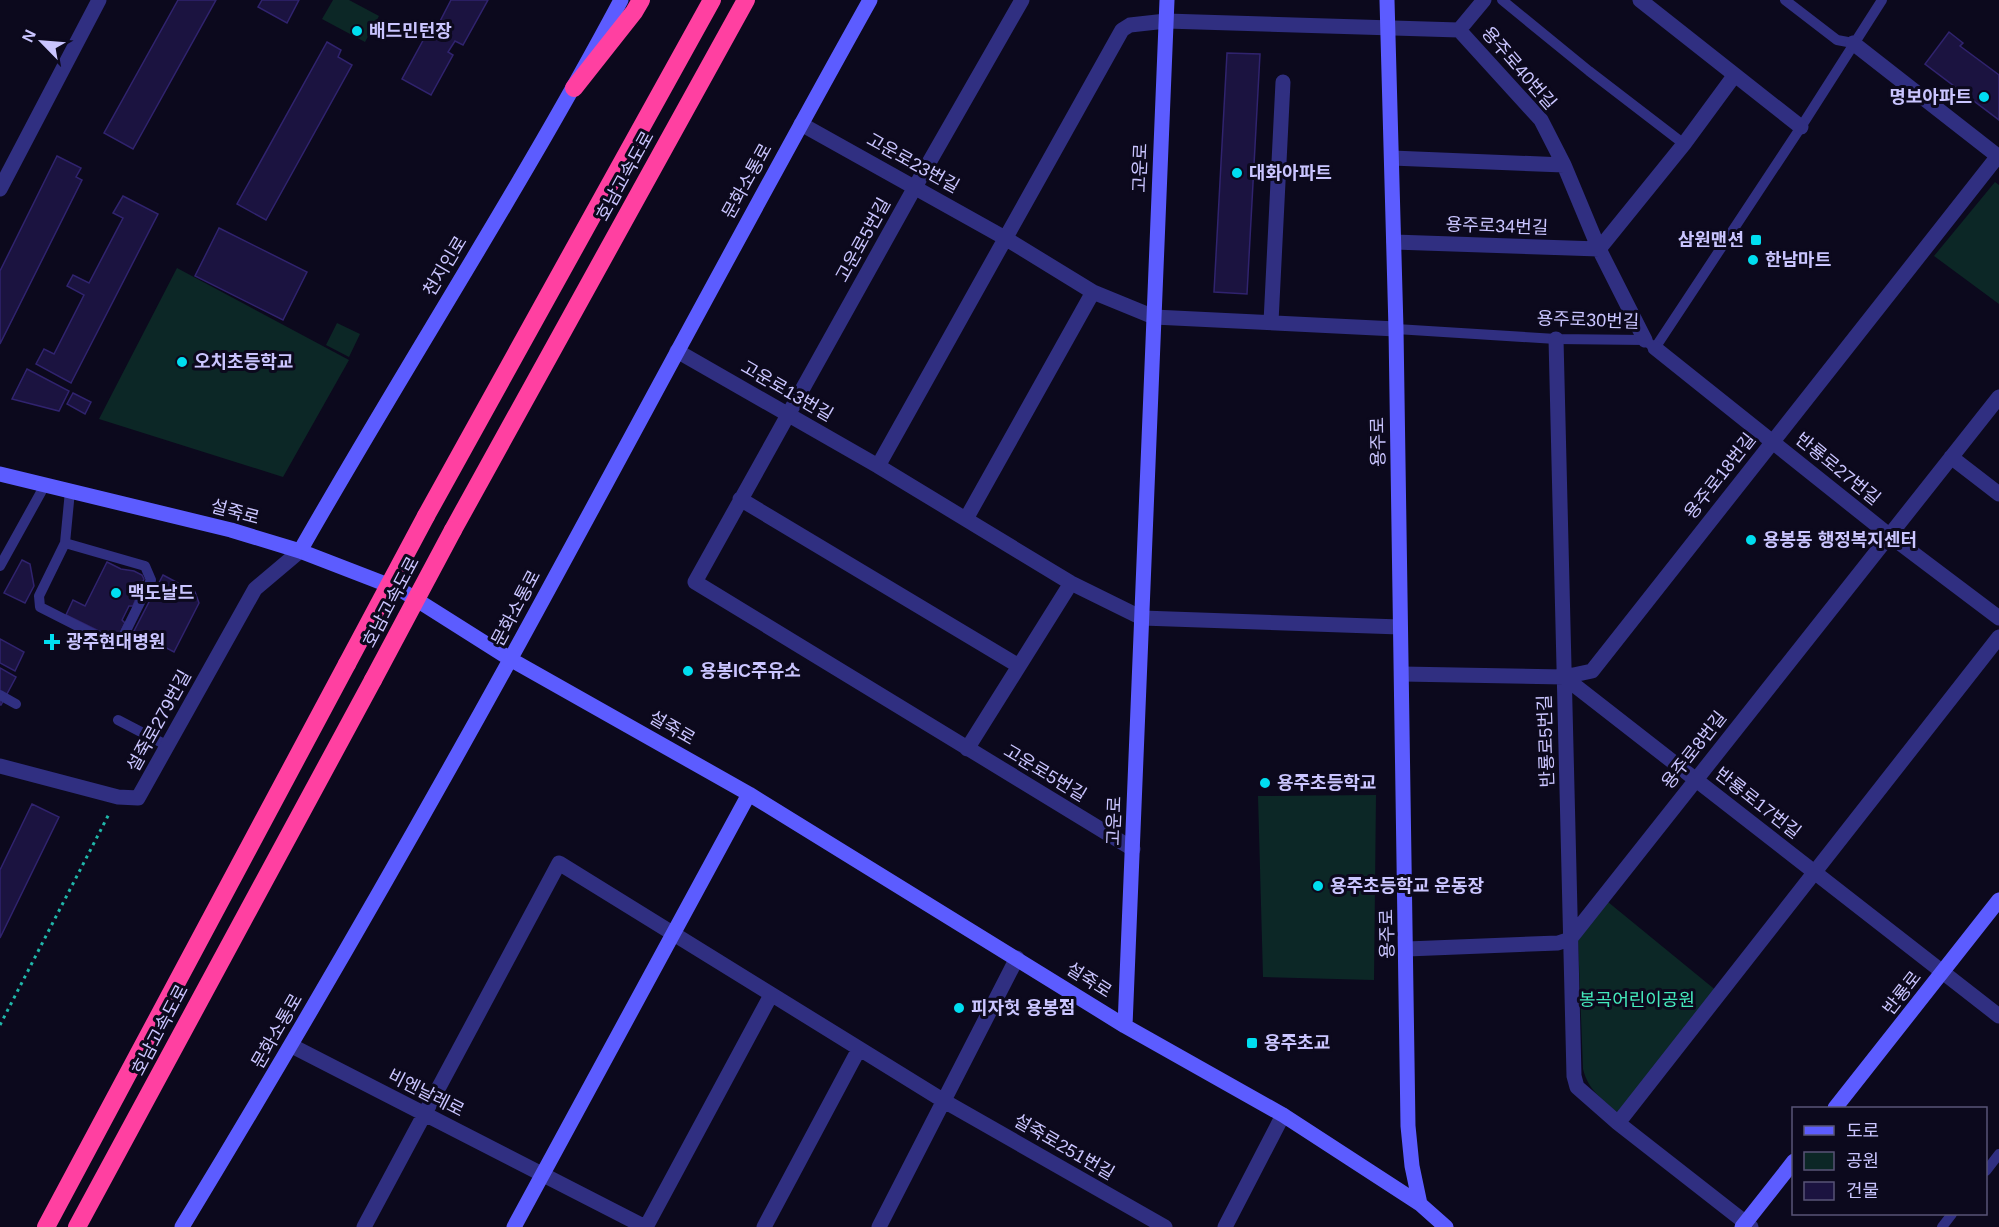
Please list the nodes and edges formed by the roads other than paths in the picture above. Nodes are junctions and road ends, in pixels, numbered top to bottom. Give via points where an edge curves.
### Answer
1 (99, 0) edge
2 (621, 0) edge
3 (641, 0) edge
4 (712, 0) edge
5 (747, 0) edge
6 (870, 0) edge
7 (1022, 0) edge
8 (1167, 0) edge
9 (1387, 0) edge
10 (1484, 0) edge
11 (1502, 0) edge
12 (1640, 0) edge
13 (1785, 0) edge
14 (1882, 0) edge
15 (1166, 21) junction
16 (1387, 28) junction
17 (1459, 30) junction
18 (1853, 43) junction
19 (1734, 76) junction
20 (1282, 82) dead end
21 (574, 88) junction
22 (801, 123) junction
23 (1801, 127) junction
24 (1684, 144) junction
25 (1998, 157) edge
26 (1392, 158) junction
27 (1564, 165) junction
28 (915, 187) junction
29 (0, 189) edge
30 (1005, 238) junction
31 (1394, 242) junction
32 (1599, 249) junction
33 (1094, 292) junction
34 (1154, 317) junction
35 (1271, 322) junction
36 (1396, 329) junction
37 (1556, 339) junction
38 (1650, 344) junction
39 (677, 351) junction
40 (1999, 397) edge
41 (788, 414) junction
42 (1772, 442) junction
43 (1951, 457) junction
44 (878, 466) junction
45 (0, 474) edge
46 (45, 485) junction
47 (70, 491) junction
48 (1999, 494) edge
49 (740, 499) junction
50 (966, 519) junction
51 (1889, 535) junction
52 (65, 543) junction
53 (300, 551) junction
54 (0, 566) edge
55 (1071, 583) junction
56 (1142, 618) junction
57 (1999, 618) edge
58 (1400, 627) junction
59 (1999, 637) edge
60 (510, 659) junction
61 (1019, 666) junction
62 (1402, 674) junction
63 (1563, 677) junction
64 (0, 695) edge
65 (16, 704) dead end
66 (118, 720) dead end
67 (168, 746) junction
68 (967, 748) junction
69 (0, 766) edge
70 (1696, 780) junction
71 (749, 794) junction
72 (1133, 849) junction
73 (1814, 872) junction
74 (1999, 900) edge
75 (672, 934) junction
76 (1570, 939) junction
77 (1407, 949) junction
78 (1017, 958) junction
79 (1944, 972) junction
80 (771, 994) junction
81 (1999, 1016) edge
82 (1125, 1026) junction
83 (292, 1046) junction
84 (859, 1049) junction
85 (944, 1101) junction
86 (1837, 1107) edge
87 (425, 1114) junction
88 (1283, 1115) junction
89 (1618, 1123) junction
90 (1999, 1154) edge
91 (1792, 1164) edge
92 (1987, 1170) edge
93 (542, 1174) junction
94 (1419, 1203) junction
95 (1951, 1215) edge
96 (885, 1225) edge
97 (1746, 1226) edge
98 (45, 1227) edge
99 (76, 1227) edge
100 (182, 1227) edge
101 (364, 1227) edge
102 (514, 1227) edge
103 (646, 1227) edge
104 (764, 1227) edge
105 (1165, 1227) edge
106 (1225, 1227) edge
107 (1446, 1227) edge
108 (1942, 1227) edge

1 - 29 street
2 - 21 street, 천지인로
3 - 21 highway
4 - 98 highway, 호남고속도로, bridge via 426,516
5 - 99 highway, 호남고속도로, bridge via 453,530
6 - 22 street, 문화소통로
7 - 28 street, 고운로5번길
8 - 15 street, 고운로
9 - 16 street, 용주로
10 - 17 street, 용주로40번길
11 - 24 lane, 용주로40번길
12 - 19 street
13 - 18 lane via 1837,40
14 - 18 lane, 용주로30번길
15 - 16 street
15 - 30 street via 1122,30
15 - 34 street, 고운로
16 - 17 street, 용주로40번길
16 - 26 street, 용주로
17 - 27 street, 용주로40번길 via 1541,120
18 - 23 lane, 용주로30번길
18 - 25 street
19 - 23 street
19 - 24 street
20 - 35 street
21 - 53 street, 천지인로
22 - 28 street, 고운로23번길
22 - 39 street, 문화소통로
23 - 38 lane, 용주로30번길
24 - 32 street
25 - 42 street, 용주로18번길
26 - 27 street
26 - 31 street, 용주로
27 - 32 street
28 - 30 street, 고운로23번길
28 - 41 street, 고운로5번길
30 - 33 street, 고운로23번길
30 - 44 street
31 - 32 street, 용주로34번길
31 - 36 street, 용주로
32 - 38 street
33 - 34 street, 고운로23번길
33 - 50 street
34 - 35 street
34 - 56 street, 고운로
35 - 36 street
36 - 37 lane, 용주로30번길
36 - 58 street, 용주로
37 - 38 lane, 용주로30번길
37 - 63 street, 반룡로5번길
38 - 42 street, 반룡로27번길
39 - 41 street, 고운로13번길
39 - 60 street, 문화소통로
40 - 43 street, 용주로8번길
41 - 44 street, 고운로13번길
41 - 49 street, 고운로5번길
42 - 51 street, 반룡로27번길
42 - 63 street, 용주로18번길 via 1592,671
43 - 48 street
43 - 51 street, 용주로8번길
44 - 50 street, 고운로13번길
45 - 46 street, 설죽로
46 - 47 street, 설죽로
46 - 54 lane
47 - 52 lane
47 - 53 street, 설죽로
49 - 61 street
49 - 68 street, 고운로5번길 via 695,582
50 - 55 street, 고운로13번길
51 - 57 street, 반룡로27번길
51 - 70 street, 용주로8번길
52 - 52 lane via 39,596 40,607 109,642 121,641 152,580 145,566
53 - 60 street, 설죽로 via 401,591
53 - 67 street, 설죽로279번길 via 255,589
55 - 56 street, 고운로13번길
55 - 61 street
56 - 58 street
56 - 72 street, 고운로
58 - 62 street, 용주로
59 - 73 street
60 - 71 street, 설죽로
60 - 83 street, 문화소통로
61 - 68 street
62 - 63 street, 용주로18번길
62 - 77 street, 용주로
63 - 70 street, 반룡로17번길
63 - 76 street, 반룡로5번길
64 - 65 lane
66 - 67 lane
67 - 69 street, 설죽로279번길 via 138,798 118,797
68 - 72 street, 고운로5번길
70 - 73 street, 반룡로17번길
70 - 76 street, 용주로8번길
71 - 75 street
71 - 78 street, 설죽로
72 - 82 street, 고운로
73 - 79 street, 반룡로17번길
73 - 89 street
74 - 79 street, 반룡로
75 - 80 street
75 - 87 street via 559,863
75 - 93 street
76 - 77 street via 1558,943
76 - 89 street, 반룡로5번길 via 1574,1076 1577,1087
77 - 94 street, 용주로 via 1408,1126
78 - 82 street, 설죽로
78 - 85 street
79 - 81 street, 반룡로17번길
79 - 86 street, 반룡로
80 - 84 street, 설죽로251번길
80 - 103 street
82 - 88 street, 설죽로
83 - 87 street, 비엔날레로
83 - 100 street, 문화소통로
84 - 85 street, 설죽로251번길
84 - 104 street
85 - 96 street
85 - 105 street, 설죽로251번길
87 - 93 street, 비엔날레로
87 - 101 street
88 - 94 street, 설죽로
88 - 106 street
89 - 97 street, 반룡로5번길
90 - 92 lane
91 - 97 street
93 - 102 street
93 - 103 street, 비엔날레로
94 - 107 street, 설죽로
95 - 108 lane

